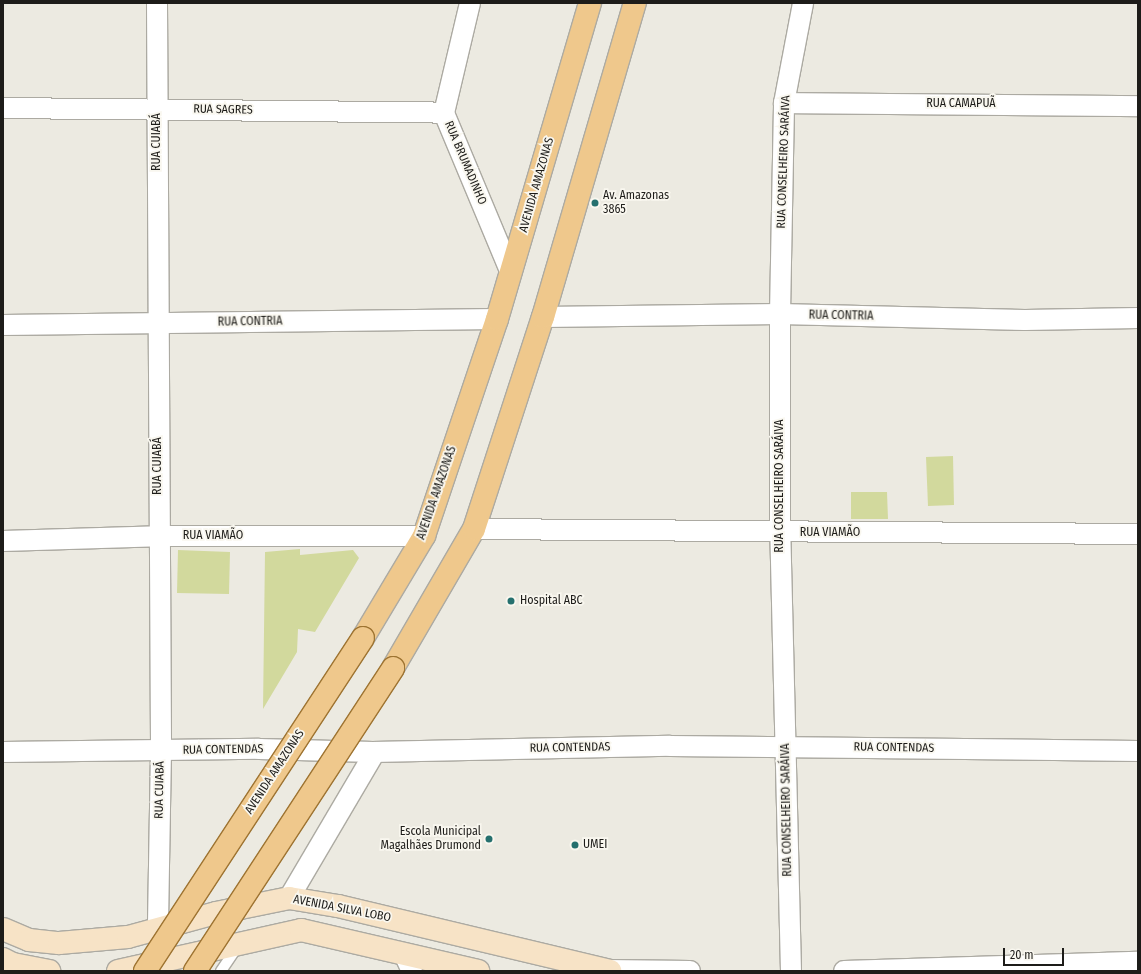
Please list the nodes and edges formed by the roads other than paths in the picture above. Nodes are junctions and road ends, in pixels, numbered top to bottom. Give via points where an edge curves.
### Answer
1 (157, 3) edge
2 (470, 3) edge
3 (590, 3) edge
4 (635, 3) edge
5 (804, 3) edge
6 (784, 103) junction
7 (1138, 106) edge
8 (3, 108) edge
9 (157, 110) junction
10 (444, 113) junction
11 (511, 273) junction
12 (780, 314) junction
13 (543, 317) junction
14 (1138, 318) edge
15 (497, 319) junction
16 (158, 323) junction
17 (3, 325) edge
18 (474, 529) junction
19 (780, 534) junction
20 (1138, 534) edge
21 (158, 536) junction
22 (424, 536) junction
23 (3, 541) edge
24 (785, 746) junction
25 (160, 751) junction
26 (1138, 751) edge
27 (3, 752) edge
28 (375, 752) junction
29 (288, 898) junction
30 (3, 929) edge
31 (158, 930) junction
32 (241, 941) junction
33 (3, 959) edge
34 (408, 962) edge
35 (1138, 962) edge
36 (608, 970) edge
37 (48, 971) edge
38 (118, 971) edge
39 (122, 971) edge
40 (145, 971) edge
41 (195, 971) edge
42 (221, 971) edge
43 (478, 971) edge
44 (690, 971) edge
45 (791, 971) edge
46 (844, 971) edge

1 - 9 street, RUA CUIABÁ
2 - 10 street, RUA BRUMADINHO
3 - 11 main road, AVENIDA AMAZONAS
4 - 13 main road
5 - 6 street, RUA CONSELHEIRO SARÁIVA
6 - 7 street, RUA CAMAPUÃ
6 - 12 street, RUA CONSELHEIRO SARÁIVA
8 - 9 street, RUA SAGRES
9 - 10 street, RUA SAGRES
9 - 16 street, RUA CUIABÁ
10 - 11 street, RUA BRUMADINHO
11 - 15 main road, AVENIDA AMAZONAS
12 - 13 street, RUA CONTRIA
12 - 14 street, RUA CONTRIA via 1025,320
12 - 19 street, RUA CONSELHEIRO SARÁIVA
13 - 18 main road
15 - 16 street, RUA CONTRIA
15 - 22 main road, AVENIDA AMAZONAS
16 - 17 street, RUA CONTRIA
16 - 21 street, RUA CUIABÁ
18 - 19 street, RUA VIAMÃO
18 - 41 main road, bridge via 393,668
19 - 20 street, RUA VIAMÃO
19 - 24 street, RUA CONSELHEIRO SARÁIVA
21 - 22 street, RUA VIAMÃO
21 - 23 street, RUA VIAMÃO
21 - 25 street, RUA CUIABÁ
22 - 40 main road, AVENIDA AMAZONAS, bridge via 363,638
24 - 26 street, RUA CONTENDAS
24 - 28 street, RUA CONTENDAS
24 - 45 street, RUA CONSELHEIRO SARÁIVA
25 - 27 street, RUA CONTENDAS
25 - 28 street, RUA CONTENDAS via 259,748
25 - 31 street, RUA CUIABÁ
28 - 29 street
29 - 31 main road, AVENIDA SILVA LOBO via 216,913
29 - 36 main road, AVENIDA SILVA LOBO via 338,906
30 - 31 main road, AVENIDA SILVA LOBO via 29,940 59,943 128,937
32 - 34 main road via 301,930
32 - 39 main road
32 - 42 lane
33 - 37 main road via 13,964
34 - 43 main road
35 - 46 street
36 - 44 street
38 - 39 main road

